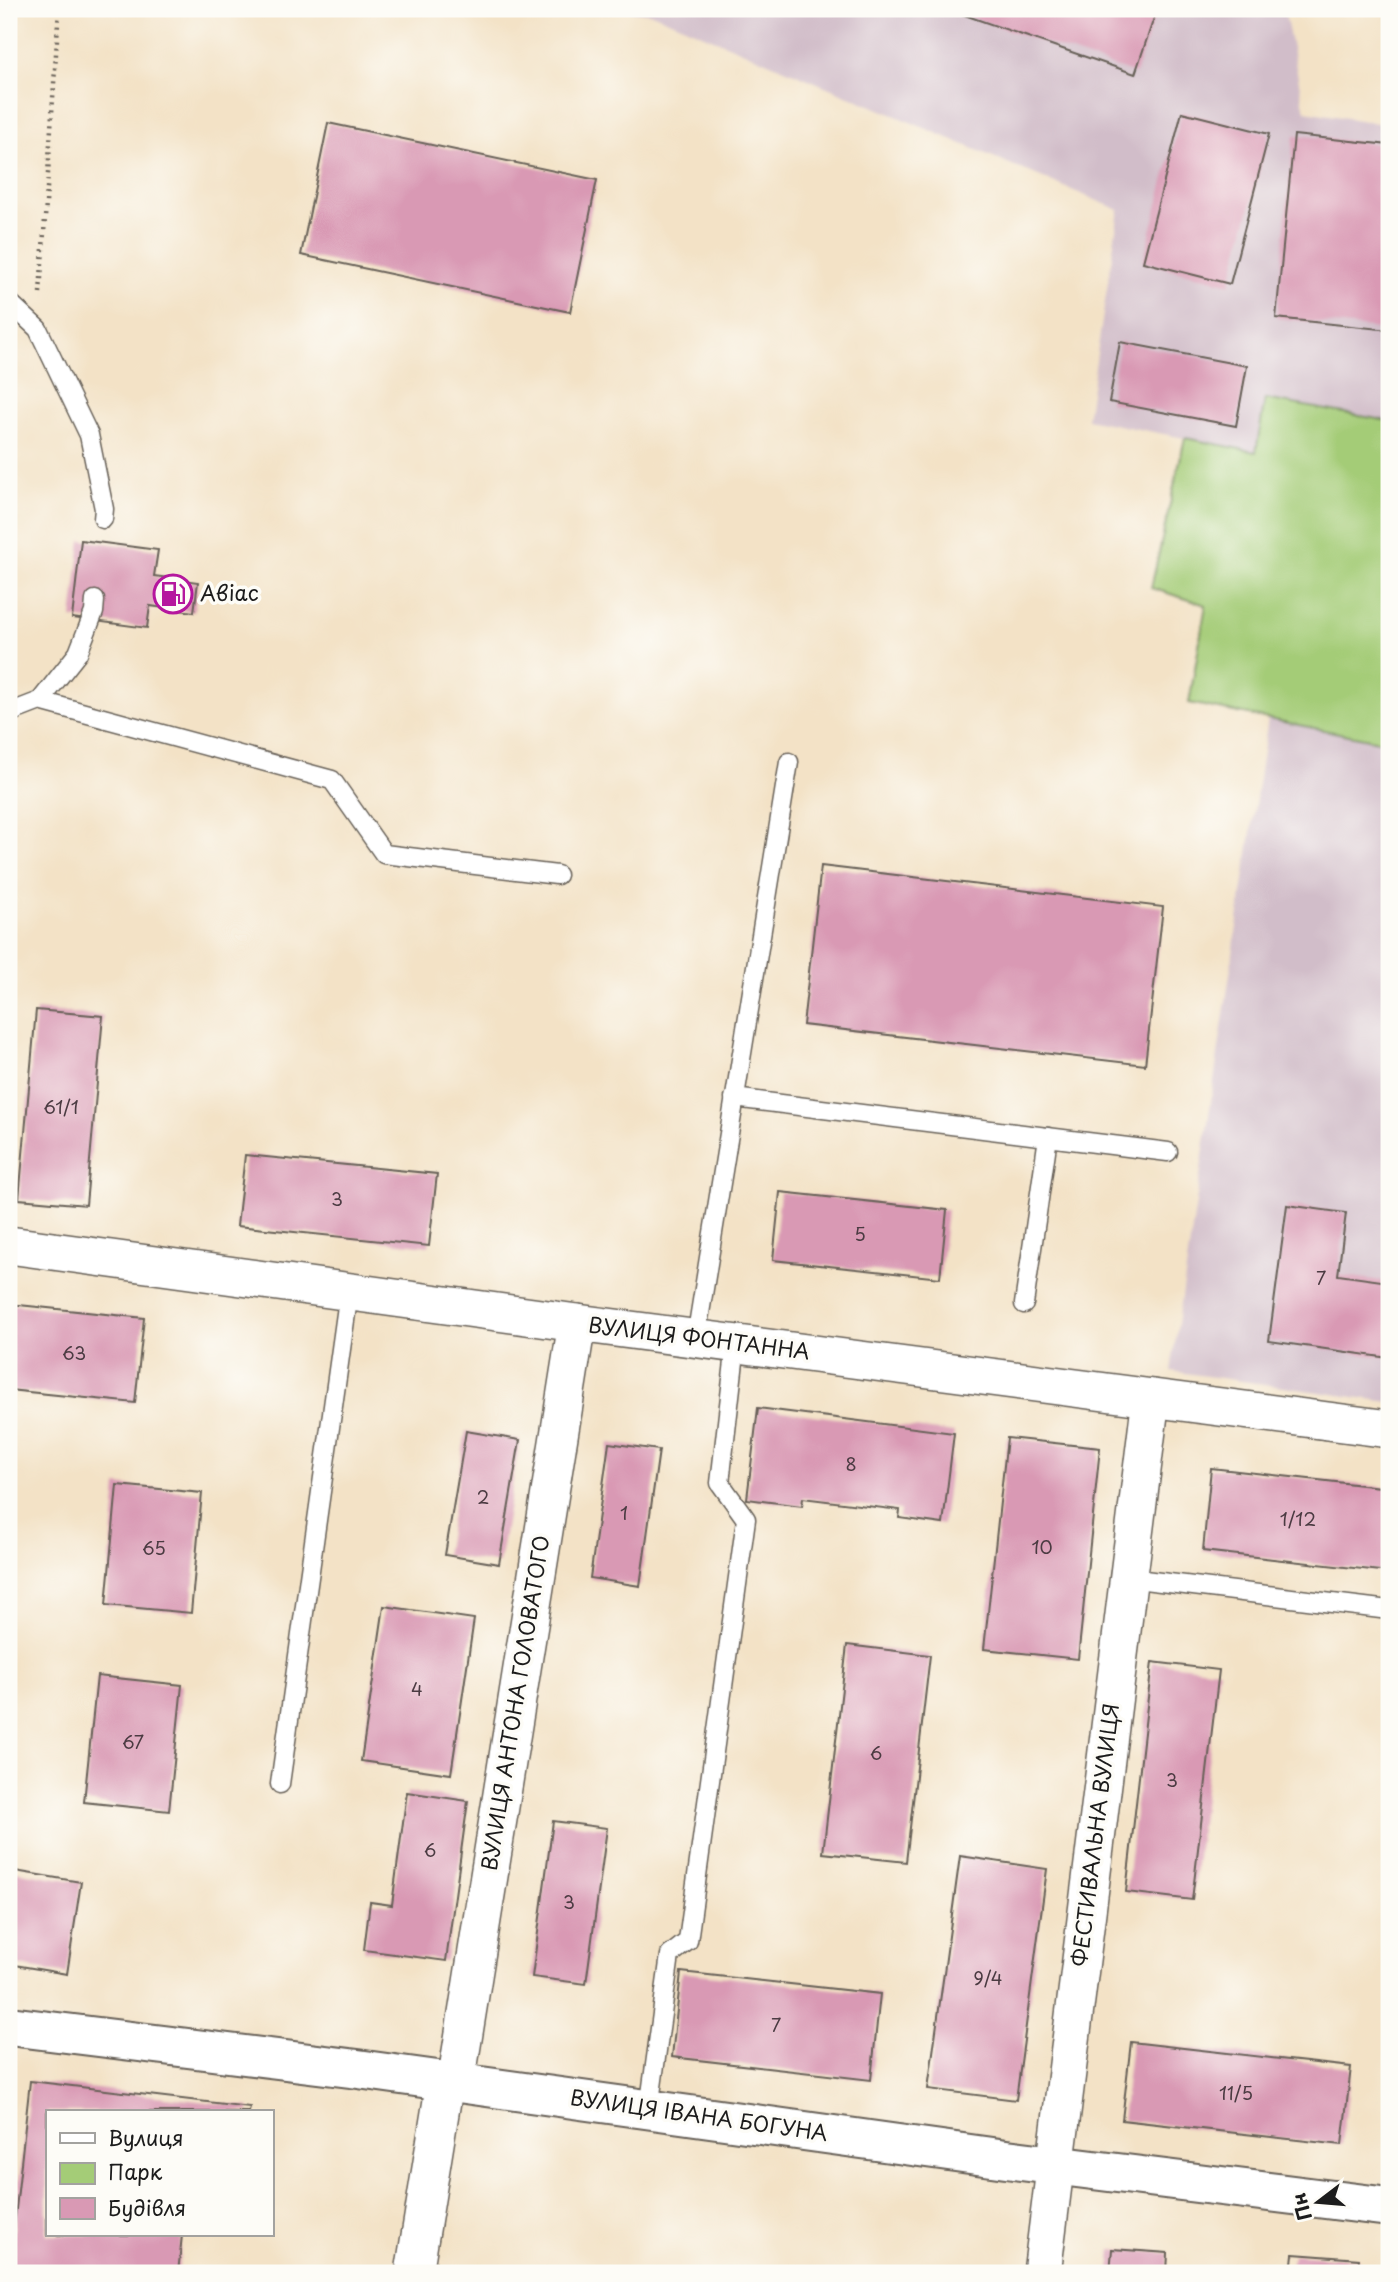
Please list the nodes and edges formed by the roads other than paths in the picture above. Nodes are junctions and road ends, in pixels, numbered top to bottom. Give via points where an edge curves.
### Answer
1 (9, 302) edge
2 (103, 519) dead end
3 (95, 600) dead end
4 (40, 701) junction
5 (9, 713) edge
6 (789, 762) dead end
7 (557, 875) dead end
8 (734, 1098) junction
9 (1048, 1137) junction
10 (1168, 1152) dead end
11 (9, 1245) edge
12 (349, 1292) junction
13 (1024, 1304) dead end
14 (577, 1323) junction
15 (695, 1339) junction
16 (736, 1343) junction
17 (1151, 1398) junction
18 (1389, 1429) edge
19 (1128, 1578) junction
20 (1389, 1610) edge
21 (280, 1784) dead end
22 (9, 2026) edge
23 (450, 2082) junction
24 (649, 2109) junction
25 (1055, 2165) junction
26 (1389, 2207) edge
27 (414, 2273) edge
28 (1042, 2273) edge

1 - 2 lane via 38,329 89,435
3 - 4 lane via 78,653
4 - 5 lane
4 - 7 lane via 332,780 384,854
6 - 8 lane
8 - 9 lane
8 - 15 lane
9 - 10 lane
9 - 13 lane
11 - 12 street, ВУЛИЦЯ ФОНТАННА
12 - 14 street, ВУЛИЦЯ ФОНТАННА
12 - 21 lane
14 - 15 street, ВУЛИЦЯ ФОНТАННА
14 - 23 street, ВУЛИЦЯ АНТОНА ГОЛОВАТОГО
15 - 16 street, ВУЛИЦЯ ФОНТАННА
16 - 17 street, ВУЛИЦЯ ФОНТАННА
16 - 24 lane via 720,1483 746,1519 688,1941 670,1955
17 - 18 street, ВУЛИЦЯ ФОНТАННА
17 - 19 street, ФЕСТИВАЛЬНА ВУЛИЦЯ
19 - 20 lane
19 - 25 street, ФЕСТИВАЛЬНА ВУЛИЦЯ
22 - 23 street, ВУЛИЦЯ ІВАНА БОГУНА
23 - 24 street, ВУЛИЦЯ ІВАНА БОГУНА
23 - 27 street, ВУЛИЦЯ АНТОНА ГОЛОВАТОГО
24 - 25 street, ВУЛИЦЯ ІВАНА БОГУНА
25 - 26 street, ВУЛИЦЯ ІВАНА БОГУНА
25 - 28 street, ФЕСТИВАЛЬНА ВУЛИЦЯ

